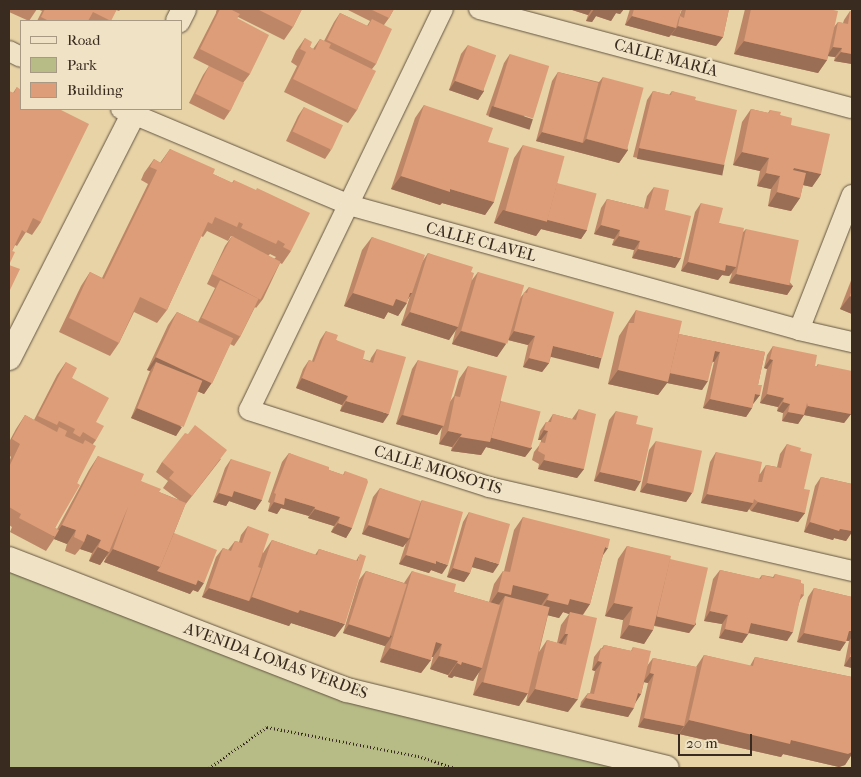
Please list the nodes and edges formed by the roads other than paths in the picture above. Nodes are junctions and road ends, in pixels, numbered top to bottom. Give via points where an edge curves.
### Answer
1 (443, 9) edge
2 (480, 9) edge
3 (852, 108) edge
4 (130, 111) edge
5 (852, 195) edge
6 (349, 205) junction
7 (800, 330) junction
8 (852, 342) edge
9 (9, 358) edge
10 (9, 559) edge
11 (852, 571) edge
12 (667, 768) edge

1 - 6 street
2 - 3 street, CALLE MARÍA
4 - 6 street, CALLE CLAVEL
4 - 9 street
5 - 7 street
6 - 7 street, CALLE CLAVEL
6 - 11 street, CALLE MIOSOTIS via 249,410 488,487
7 - 8 street, CALLE CLAVEL
10 - 12 street, AVENIDA LOMAS VERDES via 347,690

